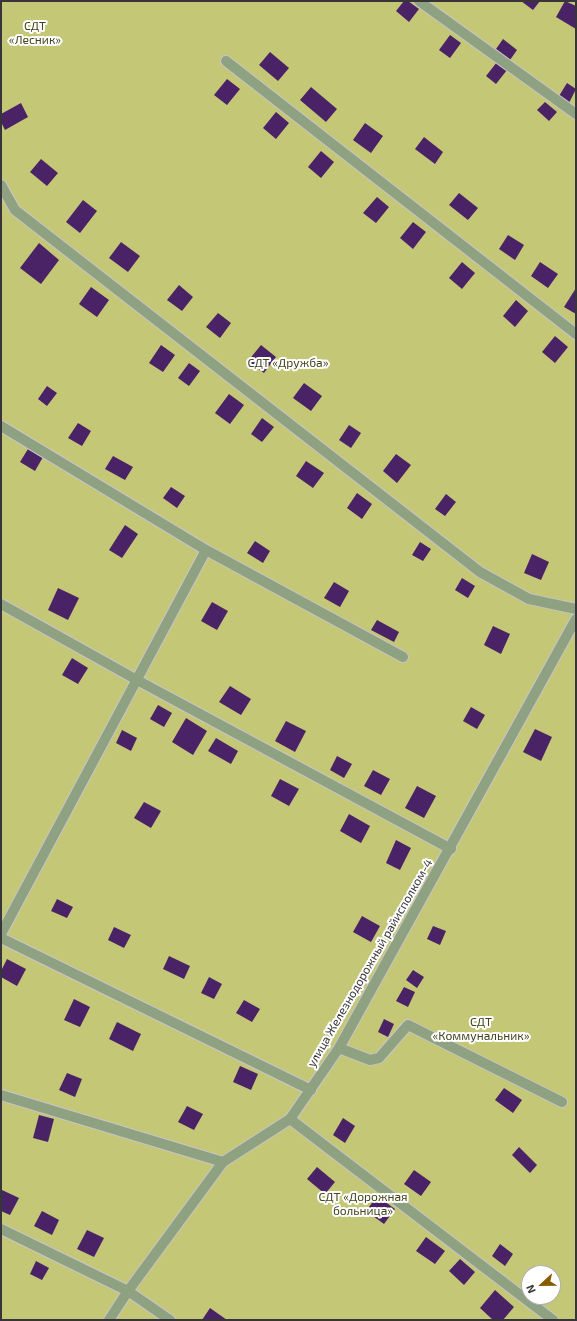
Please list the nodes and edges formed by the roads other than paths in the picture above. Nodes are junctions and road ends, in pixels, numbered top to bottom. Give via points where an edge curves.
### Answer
1 (419, 1) edge
2 (226, 61) dead end
3 (576, 114) edge
4 (1, 185) edge
5 (576, 334) edge
6 (1, 426) edge
7 (206, 550) junction
8 (1, 604) edge
9 (576, 609) edge
10 (576, 619) edge
11 (403, 657) dead end
12 (137, 680) junction
13 (451, 849) junction
14 (1, 934) edge
15 (1, 938) edge
16 (339, 1048) junction
17 (311, 1090) junction
18 (1, 1095) edge
19 (562, 1102) dead end
20 (290, 1119) junction
21 (223, 1162) junction
22 (1, 1228) edge
23 (128, 1291) junction
24 (109, 1320) edge
25 (170, 1320) edge
26 (553, 1320) edge

1 - 3 street
2 - 5 street
4 - 9 street via 15,210 480,572 529,599
6 - 7 street
7 - 11 street
7 - 12 street
8 - 12 street
10 - 13 street, улица Железнодорожный райисполком-4
12 - 13 street
12 - 14 street
13 - 16 street, улица Железнодорожный райисполком-4
15 - 17 street
16 - 17 street, улица Железнодорожный райисполком-4
16 - 19 street via 370,1060 379,1058 408,1025
17 - 20 street, улица Железнодорожный райисполком-4
18 - 21 street
20 - 21 street, улица Железнодорожный райисполком-4
20 - 26 street
21 - 23 street, улица Железнодорожный райисполком-4
22 - 23 street
23 - 24 street, улица Железнодорожный райисполком-4
23 - 25 street

